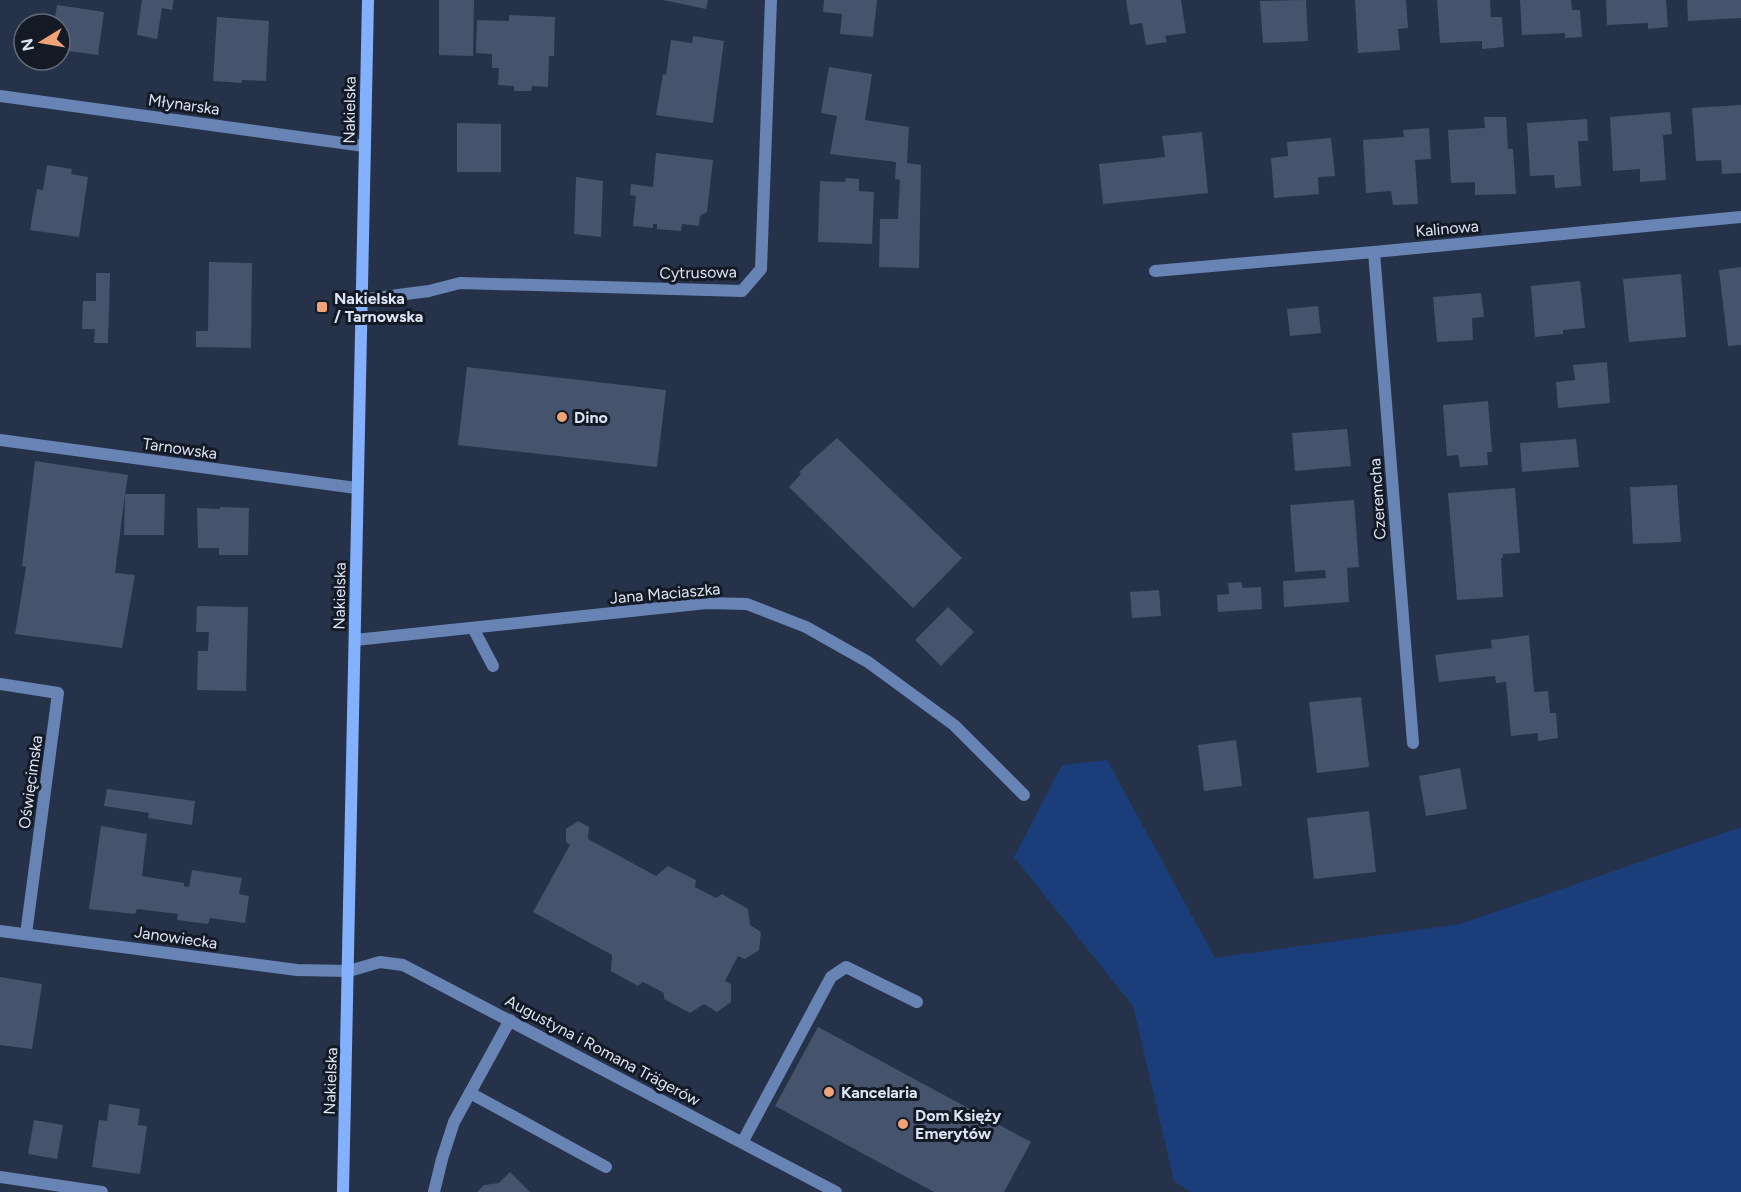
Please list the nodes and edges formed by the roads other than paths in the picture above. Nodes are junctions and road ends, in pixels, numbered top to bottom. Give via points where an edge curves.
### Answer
1 (368, 0) edge
2 (771, 0) edge
3 (0, 96) edge
4 (364, 146) junction
5 (1741, 217) edge
6 (1374, 252) junction
7 (1155, 271) dead end
8 (360, 300) junction
9 (0, 440) edge
10 (356, 488) junction
11 (473, 628) junction
12 (355, 640) junction
13 (493, 666) dead end
14 (0, 684) edge
15 (1413, 742) dead end
16 (1024, 795) dead end
17 (0, 931) edge
18 (26, 934) junction
19 (349, 971) junction
20 (917, 1002) dead end
21 (510, 1020) junction
22 (470, 1093) junction
23 (742, 1141) junction
24 (606, 1167) dead end
25 (0, 1177) edge
26 (102, 1192) edge
27 (343, 1192) edge
28 (434, 1192) edge
29 (836, 1192) edge

1 - 4 main road, Nakielska
2 - 8 street, Cytrusowa via 760,270 742,291 460,283
3 - 4 street, Młynarska
4 - 8 main road, Nakielska
5 - 6 street, Kalinowa
6 - 7 street, Kalinowa
6 - 15 street, Czeremcha
8 - 10 main road, Nakielska
9 - 10 street, Tarnowska
10 - 12 main road, Nakielska
11 - 12 street, Jana Maciaszka
11 - 13 street
11 - 16 street, Jana Maciaszka via 707,603 747,604 806,627 868,662 954,725
12 - 19 main road, Nakielska
14 - 18 street, Oświęcimska via 58,693
17 - 18 street, Janowiecka
18 - 19 street, Janowiecka via 297,970
19 - 21 street, Augustyna i Romana Trägerów via 380,962 403,965
19 - 27 main road, Nakielska
20 - 23 street via 846,967 831,978
21 - 22 street
21 - 23 street, Augustyna i Romana Trägerów
22 - 24 street
22 - 28 street via 454,1122
23 - 29 street, Augustyna i Romana Trägerów
25 - 26 street

